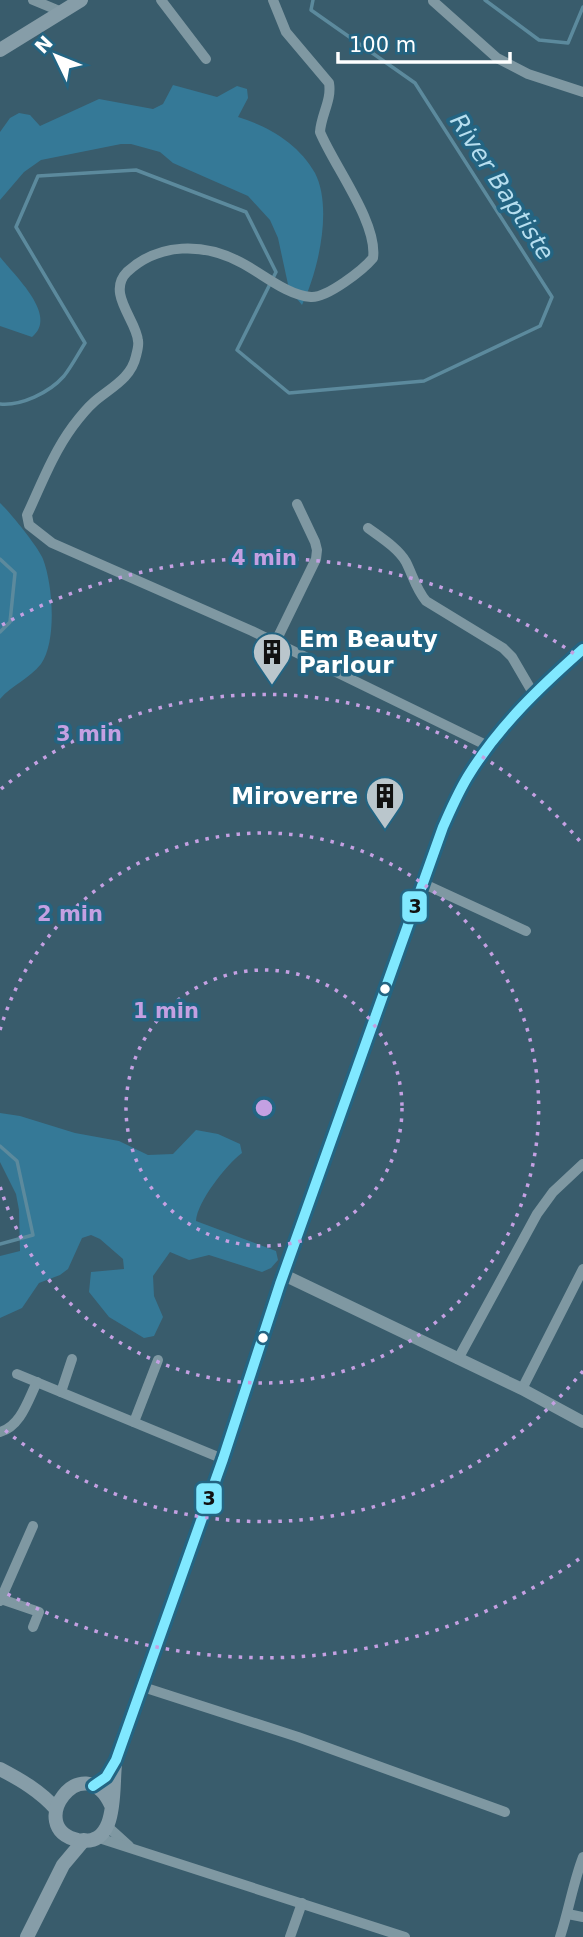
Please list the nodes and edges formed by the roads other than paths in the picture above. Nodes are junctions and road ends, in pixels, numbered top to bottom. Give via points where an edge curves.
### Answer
1 (33, 0) edge
2 (81, 0) edge
3 (162, 0) edge
4 (273, 0) edge
5 (433, 1) edge
6 (62, 12) junction
7 (0, 50) edge
8 (206, 60) dead end
9 (583, 92) edge
10 (297, 504) dead end
11 (368, 528) dead end
12 (275, 643) junction
13 (583, 649) edge
14 (533, 693) junction
15 (488, 746) junction
16 (422, 883) junction
17 (526, 931) dead end
18 (583, 1164) edge
19 (583, 1269) edge
20 (284, 1275) junction
21 (72, 1359) dead end
22 (458, 1359) junction
23 (158, 1360) dead end
24 (17, 1374) dead end
25 (37, 1382) junction
26 (522, 1389) junction
27 (61, 1392) junction
28 (134, 1422) junction
29 (583, 1422) edge
30 (0, 1432) edge
31 (223, 1459) junction
32 (33, 1526) dead end
33 (1, 1600) edge
34 (33, 1627) dead end
35 (143, 1687) junction
36 (116, 1760) junction
37 (0, 1769) edge
38 (28, 1784) junction
39 (93, 1786) junction
40 (65, 1791) junction
41 (111, 1805) junction
42 (56, 1809) junction
43 (505, 1812) dead end
44 (107, 1827) junction
45 (64, 1833) junction
46 (90, 1839) junction
47 (132, 1849) junction
48 (583, 1857) edge
49 (63, 1865) junction
50 (302, 1903) junction
51 (568, 1914) junction
52 (583, 1917) edge
53 (27, 1937) edge
54 (290, 1937) edge
55 (405, 1937) edge
56 (560, 1937) edge

1 - 6 street
2 - 6 main road
3 - 8 street
4 - 12 street via 286,32 329,83 331,92 320,118 320,132 363,215 375,245 373,258 342,284 311,297 282,287 213,250 181,247 149,255 125,274 120,290 139,339 136,358 127,376 93,403 74,426 55,454 27,515 29,525 52,543
5 - 9 street via 497,58 528,75
6 - 7 main road
10 - 12 street via 317,550 316,559
11 - 14 street via 406,562 426,601 512,657
12 - 15 street
13 - 14 main road
14 - 15 main road
15 - 16 main road via 468,775
16 - 17 street
16 - 20 main road
18 - 22 street via 558,1186 537,1214
19 - 26 street
20 - 22 street
20 - 31 main road
21 - 27 street
22 - 26 street
23 - 28 street
24 - 25 street
25 - 27 street
25 - 30 street via 16,1423
26 - 29 street
27 - 28 street
28 - 31 street
31 - 35 main road
32 - 33 street
33 - 34 street via 38,1612
35 - 36 main road
35 - 43 street
36 - 39 main road via 106,1777
36 - 41 main road
37 - 38 main road
38 - 40 main road
38 - 42 main road
39 - 40 main road via 78,1785
39 - 41 main road
40 - 42 main road
41 - 44 main road
42 - 45 main road
44 - 46 main road
44 - 47 street
45 - 46 main road
45 - 49 main road
46 - 47 street
46 - 49 main road
47 - 50 street
48 - 51 street
49 - 53 main road
50 - 54 street
50 - 55 street
51 - 52 street
51 - 56 street

